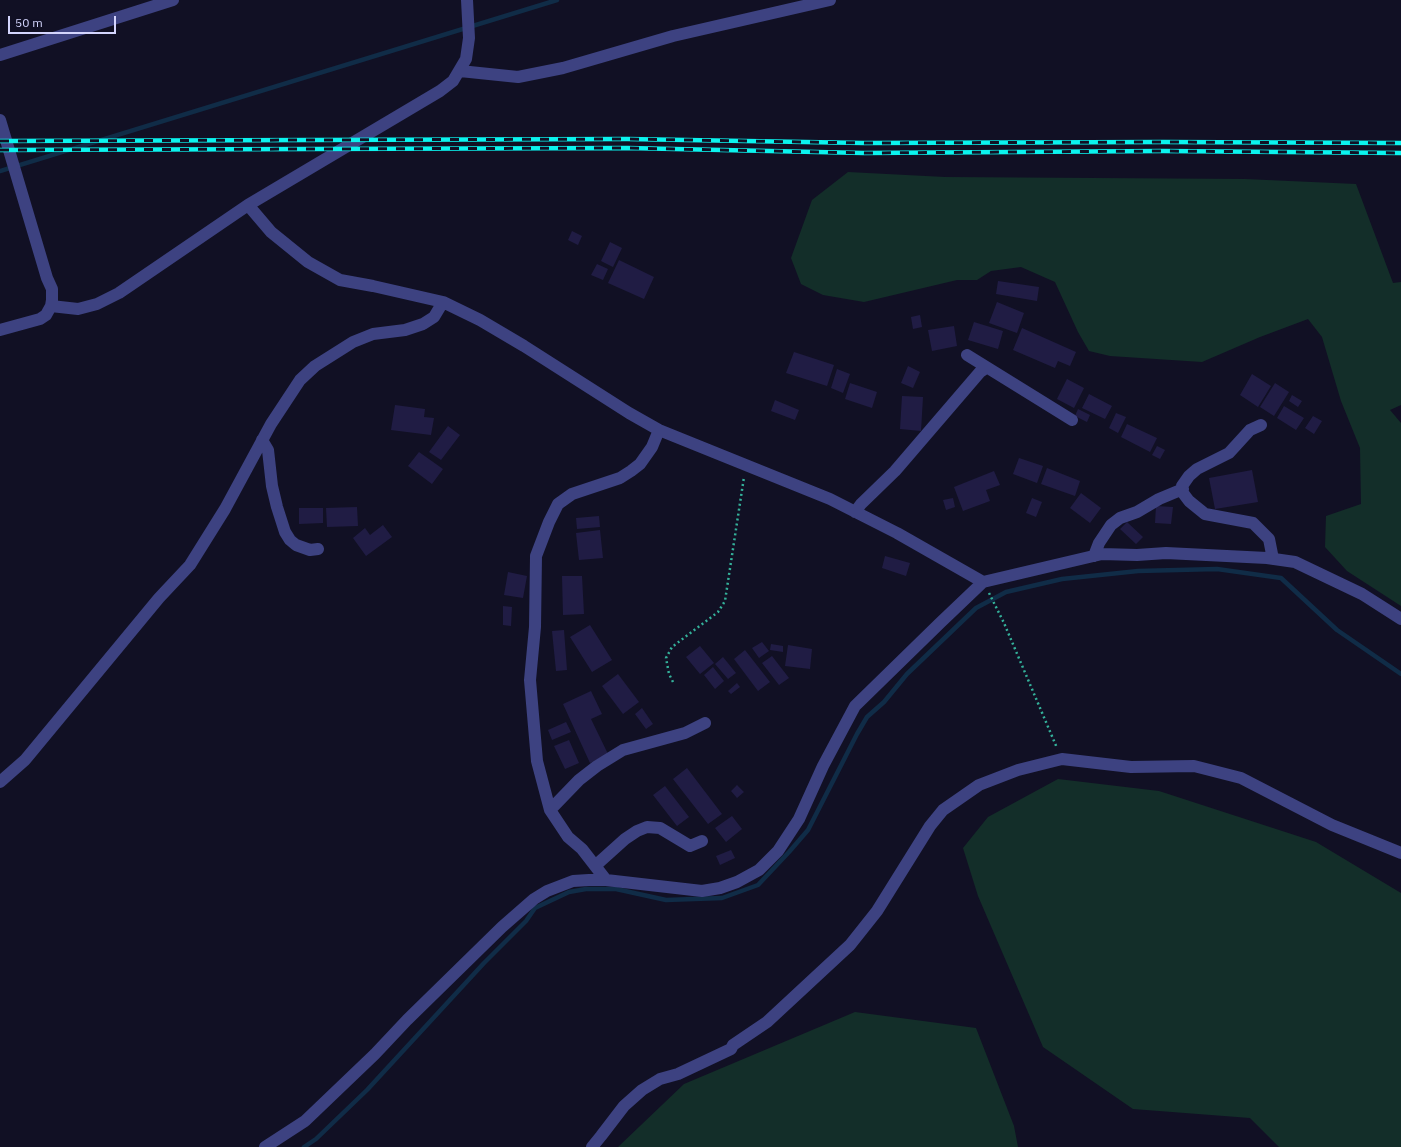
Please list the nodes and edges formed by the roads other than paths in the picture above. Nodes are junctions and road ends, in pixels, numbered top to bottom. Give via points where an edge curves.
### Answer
1 (174, 0) edge
2 (467, 0) edge
3 (830, 0) edge
4 (0, 55) edge
5 (460, 71) junction
6 (0, 120) edge
7 (248, 205) junction
8 (443, 302) junction
9 (51, 306) junction
10 (0, 330) edge
11 (967, 355) dead end
12 (986, 368) junction
13 (1072, 420) dead end
14 (1261, 425) dead end
15 (659, 430) junction
16 (262, 440) junction
17 (1182, 489) junction
18 (856, 512) junction
19 (318, 549) dead end
20 (1094, 556) junction
21 (1273, 558) junction
22 (984, 582) junction
23 (1401, 619) edge
24 (705, 723) dead end
25 (0, 782) edge
26 (550, 810) junction
27 (702, 841) dead end
28 (1401, 853) edge
29 (595, 866) junction
30 (606, 880) junction
31 (265, 1147) edge
32 (592, 1147) edge

1 - 4 street
2 - 5 street via 469,38 466,59
3 - 5 street via 673,36 563,68 518,77
5 - 7 street via 453,81 428,99
6 - 9 street via 52,289
7 - 8 street via 271,232 308,262 340,280
7 - 9 street via 119,293 78,310
8 - 15 street via 524,346
8 - 16 street via 434,317 423,324 405,330 373,334 353,342 315,366 300,380
9 - 10 street via 40,319
11 - 12 street
12 - 13 street
12 - 18 street
14 - 17 street via 1250,430 1229,453 1197,469 1189,476
15 - 18 street via 746,464
15 - 26 street via 652,447 640,464 631,471 620,478 572,494 558,504 548,522 536,556 536,627 530,680 537,761
16 - 19 street via 268,450 275,500 285,532 296,545 310,550
16 - 25 street via 225,509 190,565 159,598 25,760
17 - 20 street via 1120,518 1111,525
17 - 21 street via 1189,501 1205,514 1253,523 1269,539
18 - 22 street via 897,532
20 - 21 street via 1166,553
20 - 22 street
21 - 23 street via 1295,562 1362,594
22 - 30 street via 855,706 823,766 800,819 778,851 759,870 737,882 702,892
24 - 26 street via 685,733 623,750 579,780
26 - 29 street via 568,837 582,849
27 - 29 street via 690,846 660,828 647,827 625,839
28 - 32 street via 1332,825 1241,778 1194,766 1131,767 1062,759 1018,770 979,784 943,810 930,826 877,911 850,945 766,1022 731,1049 678,1074 660,1079 642,1090 624,1106
29 - 30 street
30 - 31 street via 573,881 534,899 496,932 305,1121

